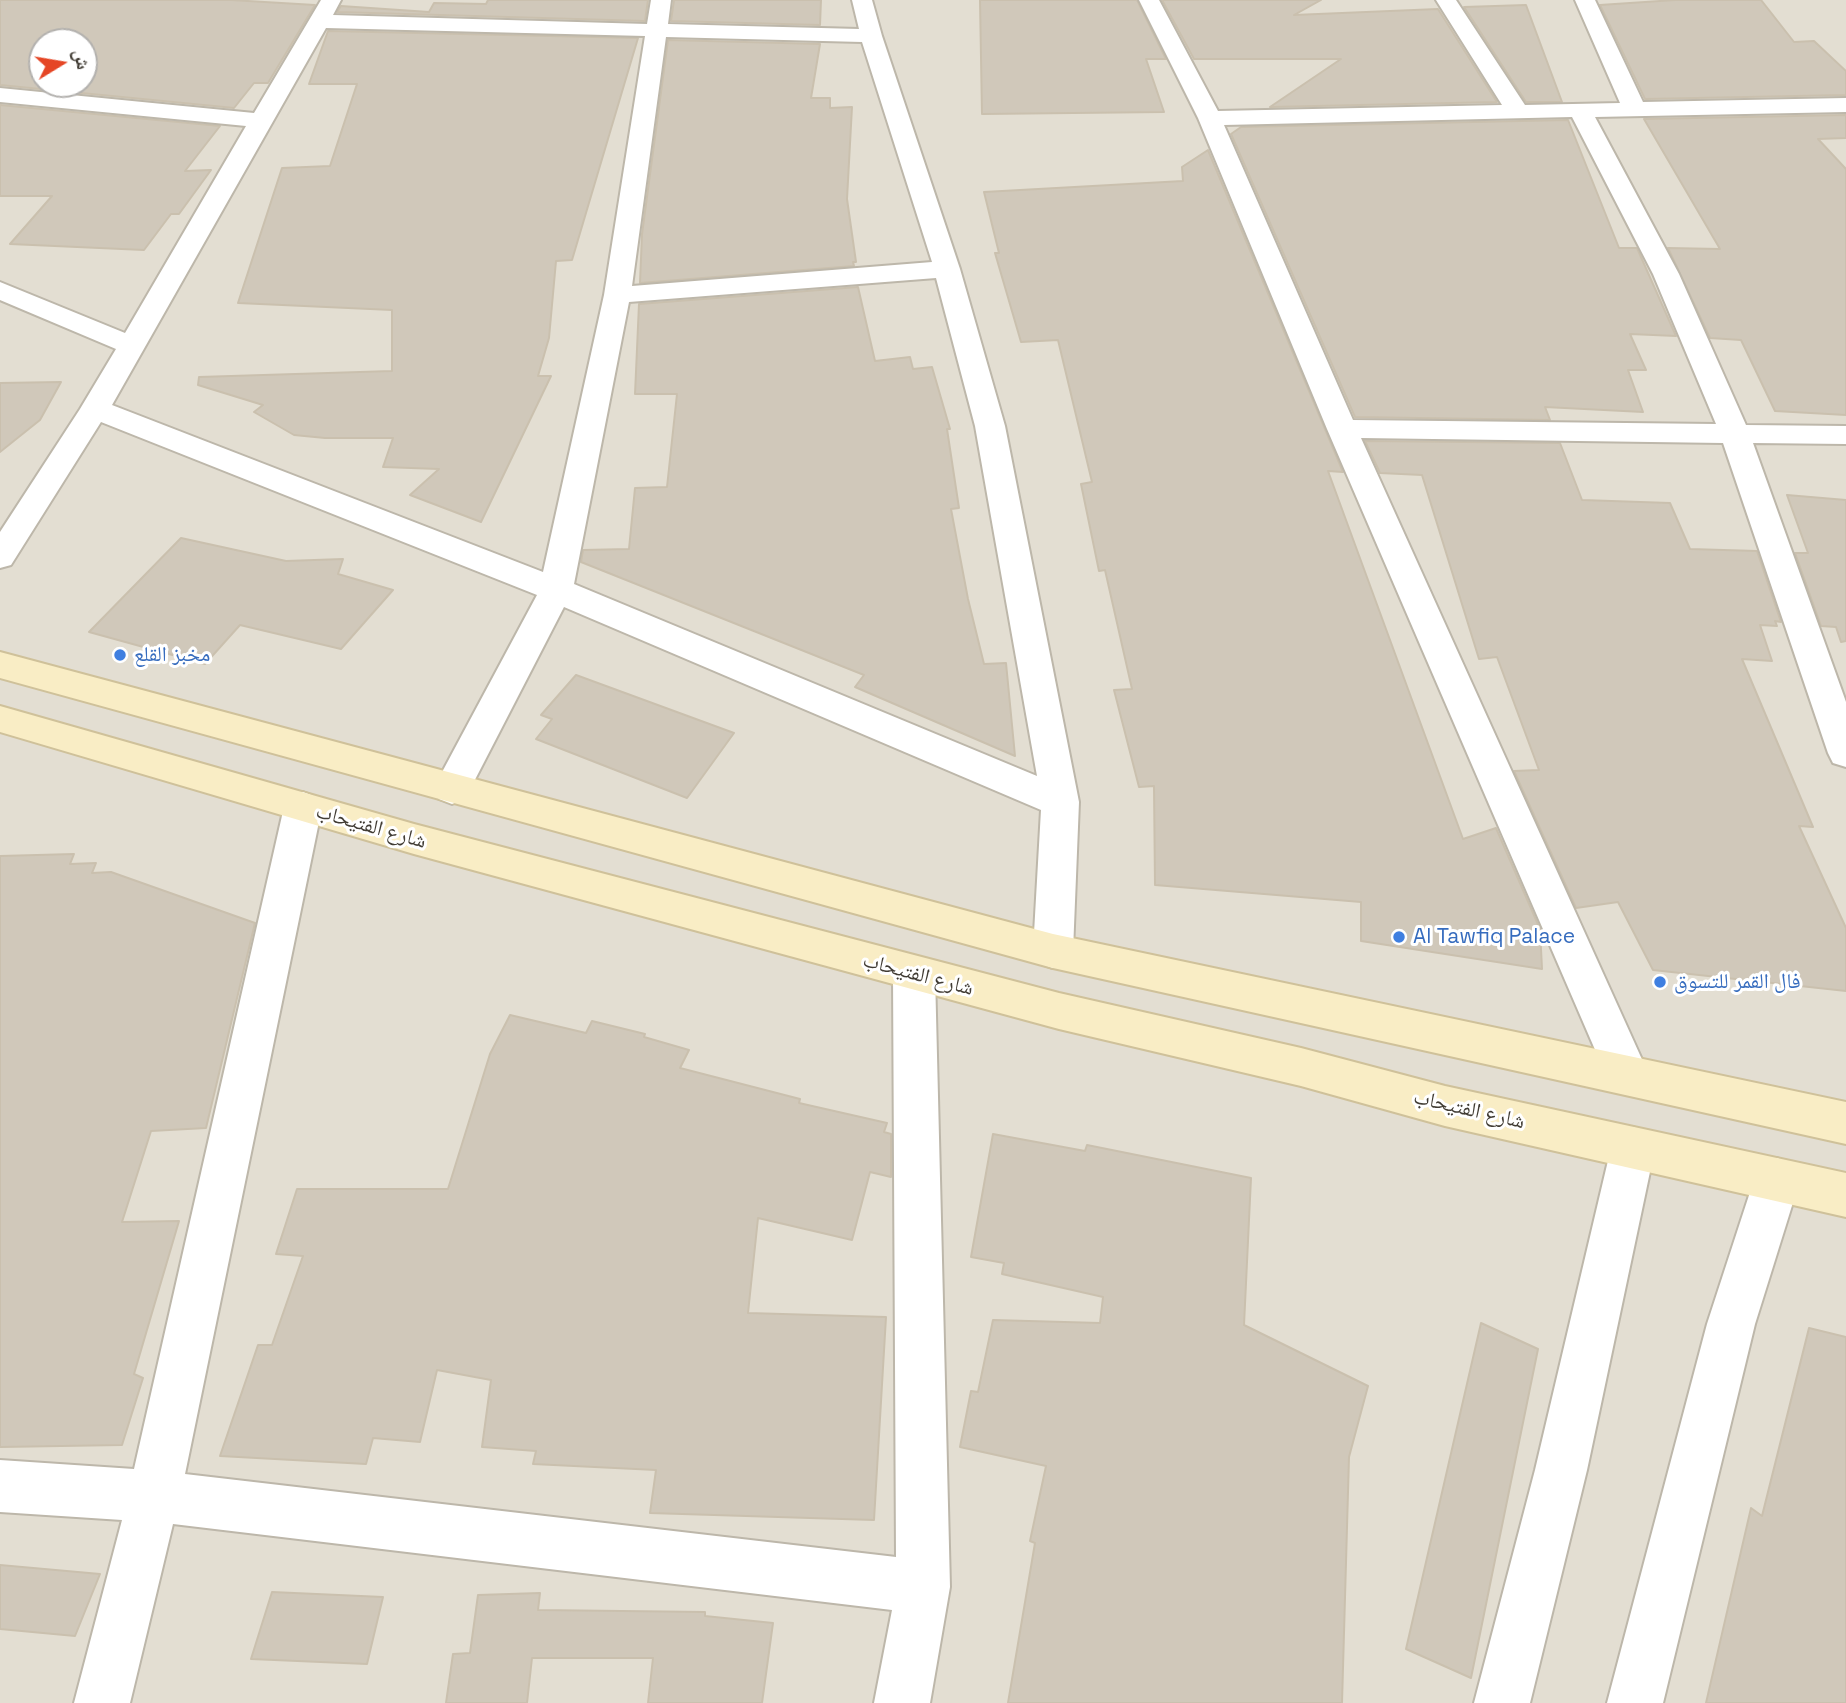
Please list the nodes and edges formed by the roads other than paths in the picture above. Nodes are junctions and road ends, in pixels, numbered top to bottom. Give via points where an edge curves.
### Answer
1 (862, 0) edge
2 (1149, 0) edge
3 (1446, 0) edge
4 (1585, 0) edge
5 (324, 10) edge
6 (659, 14) edge
7 (871, 36) junction
8 (0, 95) edge
9 (1846, 105) edge
10 (1634, 108) junction
11 (1580, 110) junction
12 (1518, 112) junction
13 (1210, 118) junction
14 (261, 121) junction
15 (947, 269) junction
16 (0, 290) edge
17 (617, 295) junction
18 (131, 345) junction
19 (94, 409) junction
20 (1342, 429) junction
21 (1734, 432) junction
22 (1846, 435) edge
23 (0, 557) edge
24 (556, 590) junction
25 (0, 665) edge
26 (0, 719) edge
27 (1846, 753) edge
28 (452, 789) junction
29 (1060, 802) junction
30 (303, 807) junction
31 (1053, 951) junction
32 (915, 974) junction
33 (1627, 1075) junction
34 (1846, 1123) edge
35 (1633, 1148) junction
36 (1777, 1180) junction
37 (1846, 1195) edge
38 (0, 1486) edge
39 (154, 1496) junction
40 (923, 1587) junction
41 (102, 1703) edge
42 (902, 1703) edge
43 (1502, 1703) edge
44 (1635, 1703) edge

1 - 7 street
2 - 13 street
3 - 12 street
4 - 10 street
5 - 6 street
5 - 14 street
6 - 7 street
6 - 17 street
7 - 15 street
8 - 14 street
9 - 10 street
10 - 11 street
11 - 12 street
11 - 21 street via 1666,274
12 - 13 street
13 - 20 street
14 - 18 street
15 - 17 street
15 - 29 street via 990,426
16 - 18 street
17 - 24 street
18 - 19 street
19 - 23 street
19 - 24 street
20 - 21 street
20 - 33 street
21 - 22 street
21 - 27 street
24 - 28 street
24 - 29 street
25 - 28 main road
26 - 30 main road, شارع الفتيحاب
28 - 31 main road
29 - 31 street
30 - 32 main road, شارع الفتيحاب
30 - 39 street
31 - 33 main road
32 - 35 main road, شارع الفتيحاب
32 - 40 street
33 - 34 main road
35 - 36 main road, شارع الفتيحاب
35 - 43 street via 1561,1470
36 - 37 main road, شارع الفتيحاب
36 - 44 street via 1731,1324
38 - 39 street
39 - 40 street
39 - 41 street
40 - 42 street

